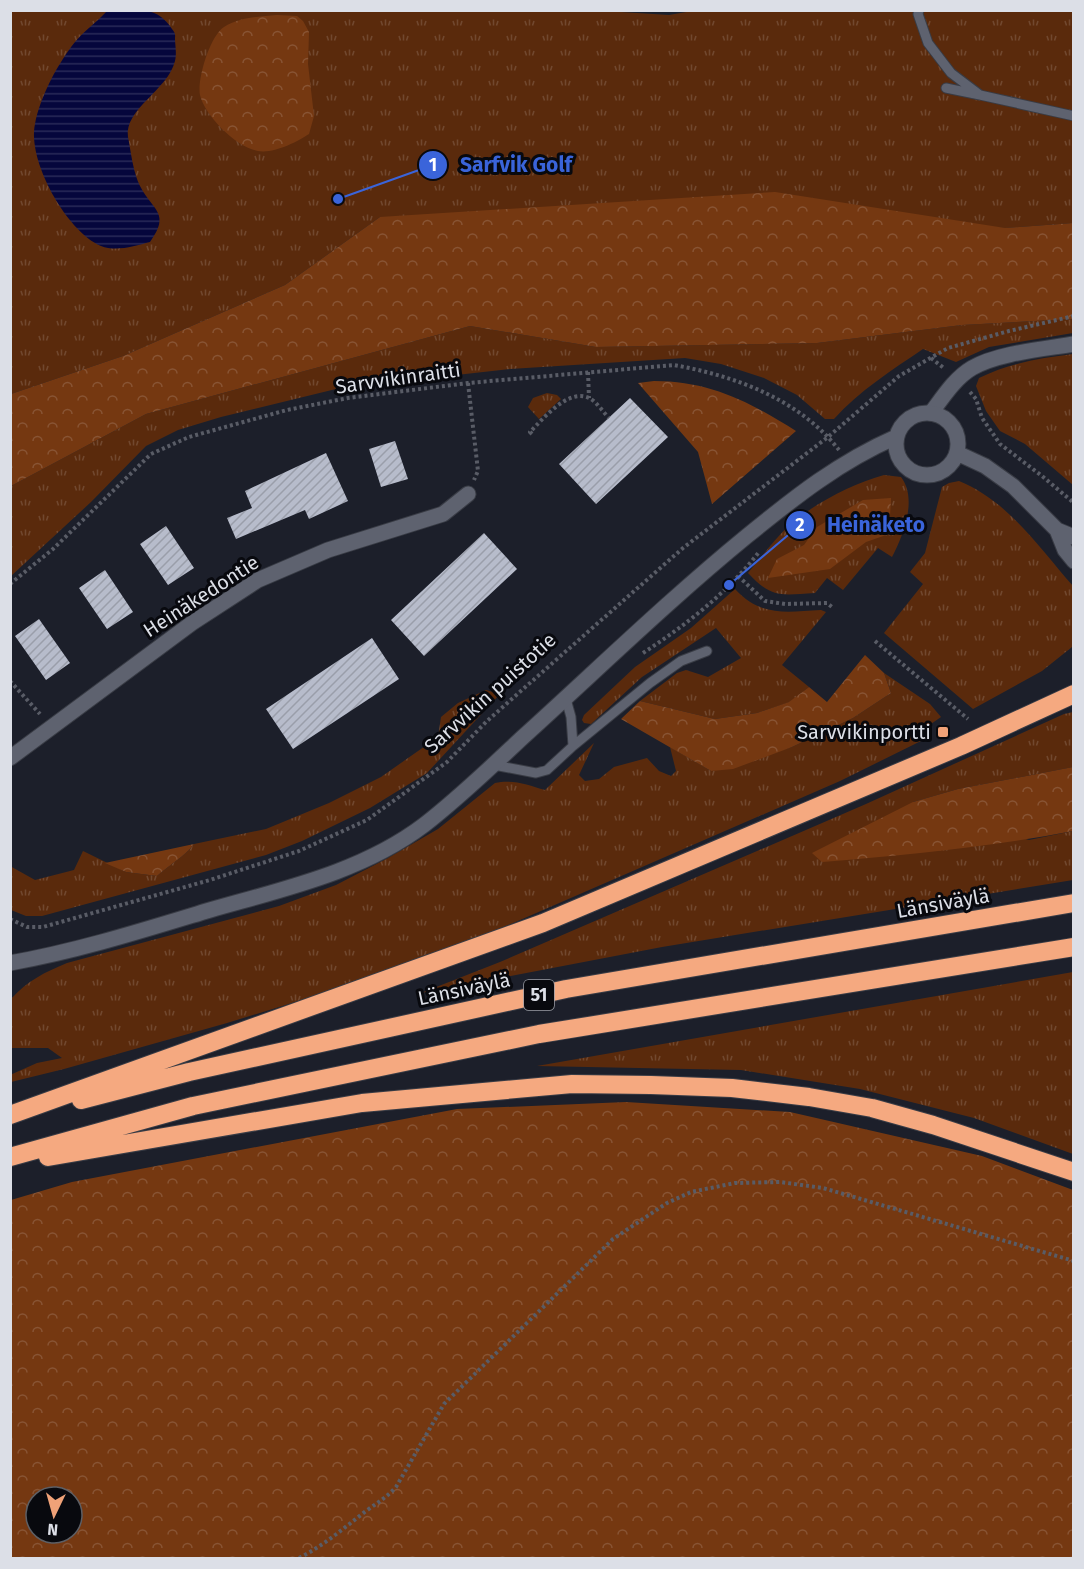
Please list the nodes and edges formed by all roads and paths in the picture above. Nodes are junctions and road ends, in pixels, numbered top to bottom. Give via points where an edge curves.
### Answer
1 (919, 10) edge
2 (946, 88) dead end
3 (980, 95) junction
4 (1074, 116) edge
5 (1074, 316) edge
6 (1074, 344) edge
7 (588, 372) junction
8 (468, 383) junction
9 (589, 398) junction
10 (976, 399) dead end
11 (931, 413) junction
12 (609, 418) dead end
13 (532, 434) dead end
14 (828, 436) junction
15 (896, 437) junction
16 (957, 453) junction
17 (468, 494) joint
18 (1074, 503) edge
19 (1057, 530) junction
20 (1074, 537) edge
21 (1074, 561) edge
22 (10, 584) edge
23 (832, 607) dead end
24 (875, 641) dead end
25 (707, 651) dead end
26 (635, 659) dead end
27 (10, 681) edge
28 (1074, 694) edge
29 (566, 699) junction
30 (968, 719) dead end
31 (45, 720) dead end
32 (573, 746) junction
33 (10, 758) edge
34 (494, 765) junction
35 (1074, 903) edge
36 (10, 920) edge
37 (1074, 946) edge
38 (10, 963) edge
39 (10, 1117) edge
40 (10, 1156) edge
41 (10, 1163) edge
42 (1074, 1172) edge
43 (1074, 1262) edge
44 (299, 1558) edge

1 - 3 lane via 928,44 951,73
2 - 3 lane
3 - 4 lane
5 - 14 path, Sarvvikin puistotie via 948,348 899,376
6 - 11 main road via 1008,355 973,367
7 - 8 path, Sarvvikinraitti
7 - 9 path
7 - 14 path, Sarvvikinraitti via 674,365 706,371 762,391
8 - 17 path via 478,471
8 - 22 path, Sarvvikinraitti via 348,398 189,437 151,454
9 - 12 path
9 - 13 path via 564,400
10 - 18 path via 982,418 1000,444
11 - 15 main road via 910,417
11 - 16 main road via 950,422 956,432
14 - 36 path, Sarvvikin puistotie via 683,548 538,675 447,762 367,820 299,851 43,927 27,927
15 - 16 main road via 901,460 923,475 948,467
15 - 29 main road via 848,461 800,493 710,567
16 - 19 main road via 1014,486
17 - 33 main road, Heinäkedontie via 443,514 328,550 255,582 192,623
19 - 20 main road
19 - 21 main road
23 - 26 path via 827,603 765,601 738,576 687,624
24 - 30 path
25 - 32 lane via 681,661
27 - 31 path
28 - 39 highway via 961,746 543,923
29 - 32 lane
29 - 34 main road
32 - 34 lane via 547,770 536,773
34 - 38 main road via 423,825 376,855 326,875 132,934
35 - 39 highway, Länsiväylä / 51 via 566,989 189,1072
37 - 40 highway, 51 via 539,1035 193,1106
41 - 42 highway via 362,1103 572,1084 732,1088 872,1108
43 - 44 path via 823,1188 780,1182 735,1183 691,1192 613,1239 444,1404 388,1496

